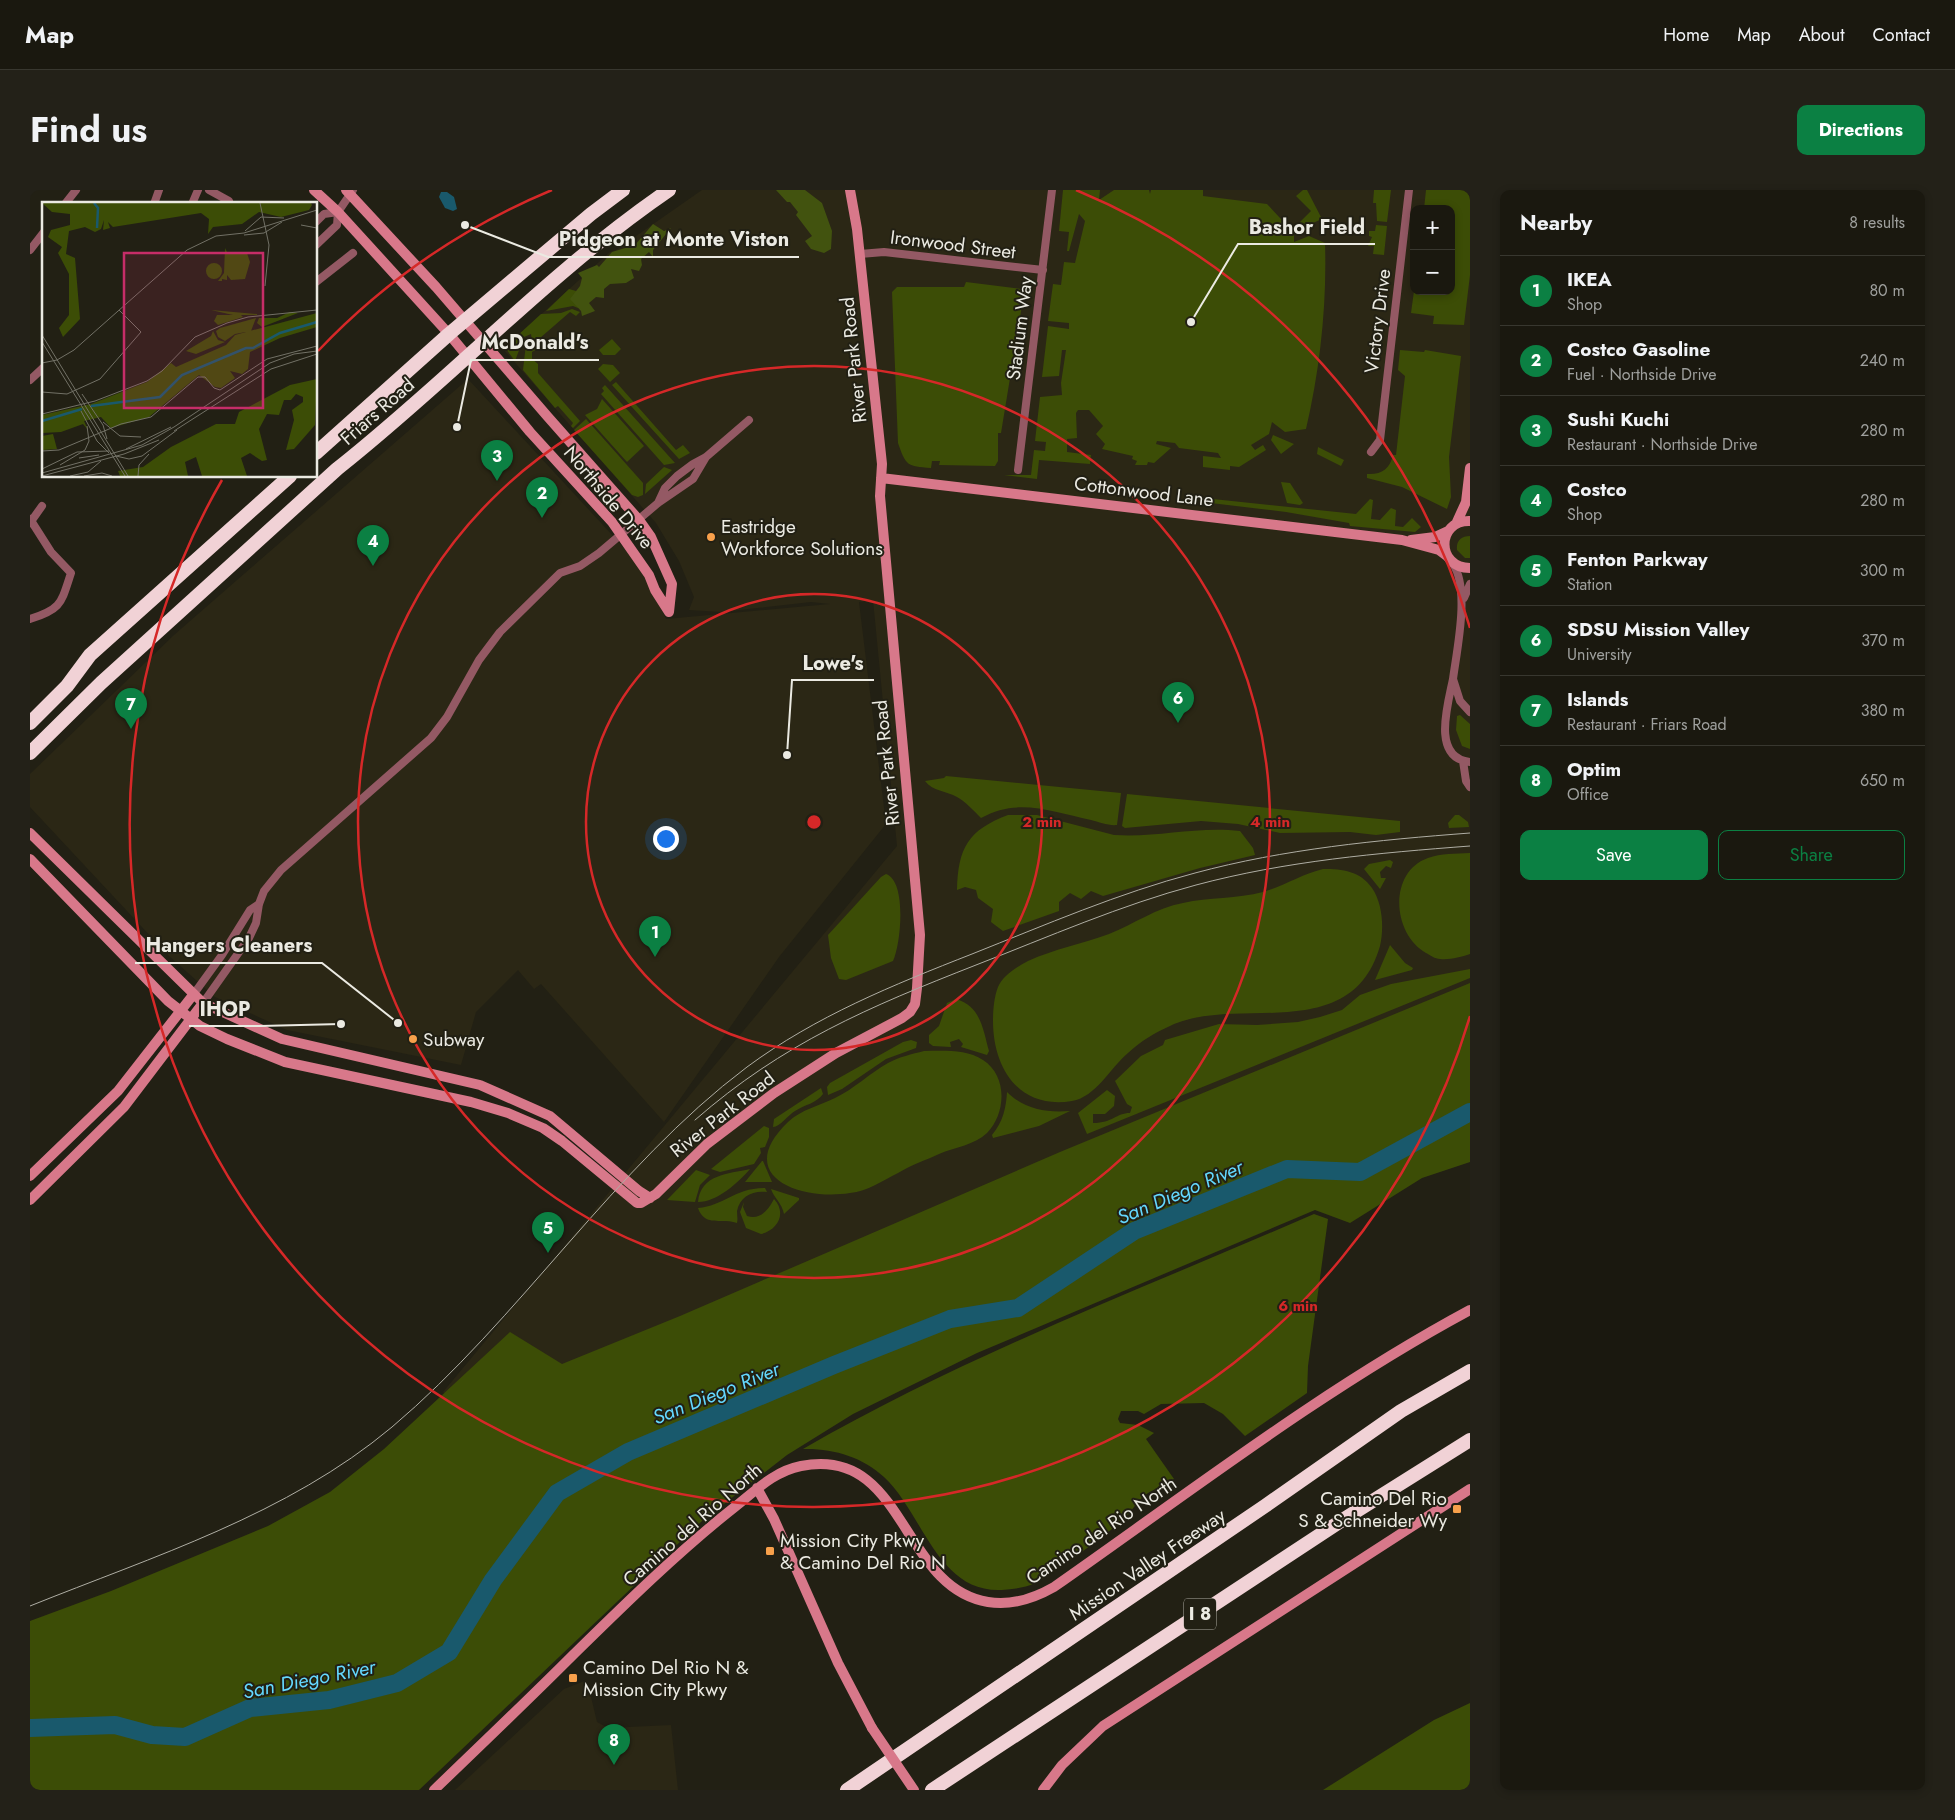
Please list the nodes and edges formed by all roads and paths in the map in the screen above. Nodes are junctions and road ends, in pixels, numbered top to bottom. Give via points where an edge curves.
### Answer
1 (76, 190) edge
2 (159, 190) edge
3 (198, 190) edge
4 (209, 190) edge
5 (314, 190) edge
6 (623, 190) edge
7 (669, 190) edge
8 (850, 190) edge
9 (1052, 190) edge
10 (1409, 190) edge
11 (350, 192) edge
12 (67, 202) edge
13 (155, 202) edge
14 (193, 202) edge
15 (230, 202) edge
16 (338, 212) junction
17 (318, 220) edge
18 (42, 234) edge
19 (318, 243) edge
20 (32, 244) edge
21 (353, 253) dead end
22 (860, 254) junction
23 (1043, 270) junction
24 (318, 280) edge
25 (466, 320) junction
26 (449, 334) junction
27 (485, 342) junction
28 (468, 356) junction
29 (42, 369) edge
30 (30, 380) edge
31 (748, 420) dead end
32 (318, 451) edge
33 (1371, 452) dead end
34 (706, 457) junction
35 (1470, 468) edge
36 (1018, 470) dead end
37 (288, 478) edge
38 (881, 478) junction
39 (658, 503) junction
40 (42, 506) dead end
41 (640, 520) junction
42 (30, 521) edge
43 (1470, 521) edge
44 (1452, 528) junction
45 (622, 535) junction
46 (1402, 540) junction
47 (1449, 560) junction
48 (1470, 568) edge
49 (1470, 584) edge
50 (1463, 600) junction
51 (30, 619) edge
52 (1453, 679) junction
53 (1470, 712) edge
54 (30, 723) edge
55 (30, 753) edge
56 (1466, 762) edge
57 (1470, 787) edge
58 (30, 833) edge
59 (30, 859) edge
60 (259, 904) junction
61 (193, 995) junction
62 (203, 1003) junction
63 (182, 1011) junction
64 (191, 1018) junction
65 (583, 1158) junction
66 (607, 1163) junction
67 (30, 1176) edge
68 (650, 1198) junction
69 (30, 1200) edge
70 (1470, 1310) edge
71 (1470, 1371) edge
72 (1470, 1440) edge
73 (758, 1488) junction
74 (1468, 1493) edge
75 (434, 1790) edge
76 (847, 1790) edge
77 (914, 1790) edge
78 (932, 1790) edge
79 (1043, 1790) edge

1 - 12 street
2 - 13 street
3 - 14 street
4 - 15 street
5 - 16 street, Northside Drive
6 - 25 highway, Friars Road
7 - 27 highway, Friars Road via 621,223
8 - 22 street, River Park Road
9 - 23 street, Stadium Way
10 - 33 street, Victory Drive via 1380,440
11 - 16 street, Northside Drive
11 - 25 street, Northside Drive
16 - 17 street via 324,214
16 - 19 street, Northside Drive via 337,225
16 - 26 street, Northside Drive
18 - 20 street
21 - 24 street
22 - 23 street, Ironwood Street via 884,252
22 - 38 street, River Park Road
23 - 36 street, Stadium Way
25 - 26 highway, Friars Road
25 - 27 street, Northside Drive
26 - 28 street, Northside Drive
26 - 32 highway, Friars Road
27 - 28 highway, Friars Road
27 - 41 street, Northside Drive
28 - 45 street, Northside Drive via 530,432
28 - 55 highway, Friars Road via 101,683
29 - 30 street
31 - 34 street
34 - 39 street via 693,479
34 - 39 street via 677,476 665,488
35 - 44 street via 1466,502
37 - 54 highway via 90,655 67,686
38 - 46 street, Cottonwood Lane
38 - 68 street, River Park Road via 901,750 920,935 914,1004 902,1018 836,1054 743,1115
39 - 41 street
40 - 42 street
41 - 45 street
41 - 45 street, Northside Drive via 672,584 669,612
42 - 51 street via 51,552 71,573 62,600 51,613
43 - 44 street, Cottonwood Lane
44 - 46 street, Cottonwood Lane via 1436,538
44 - 47 street via 1444,546
45 - 60 street via 580,566 560,573 500,632 431,738 281,870 264,891
46 - 47 street, Cottonwood Lane via 1439,550
47 - 48 street, Cottonwood Lane
47 - 50 street via 1460,573
49 - 50 street
50 - 52 street
52 - 53 street via 1460,701
52 - 56 street via 1444,732 1453,756
56 - 57 street via 1466,781
58 - 61 street
59 - 63 street via 168,1001
60 - 61 street via 250,910
60 - 62 street via 249,938
61 - 62 street
61 - 63 street
62 - 64 street
62 - 66 street via 282,1039 480,1085 550,1116
63 - 64 street
63 - 67 street via 118,1091
64 - 65 street via 227,1040 286,1062 508,1113 543,1128
64 - 69 street via 124,1107
65 - 66 street
65 - 68 street via 633,1201 641,1203
66 - 68 street
70 - 73 street, Camino del Rio North via 1418,1338 1293,1418 1054,1587 1018,1602 981,1601 953,1589 930,1565 877,1487 846,1468 832,1464 802,1465 774,1475
71 - 76 highway, Mission Valley Freeway via 1401,1411
72 - 78 highway, I 8
73 - 75 street, Camino del Rio North via 660,1571
73 - 77 street, bridge via 838,1663 872,1728
74 - 79 street via 1103,1726 1062,1765

